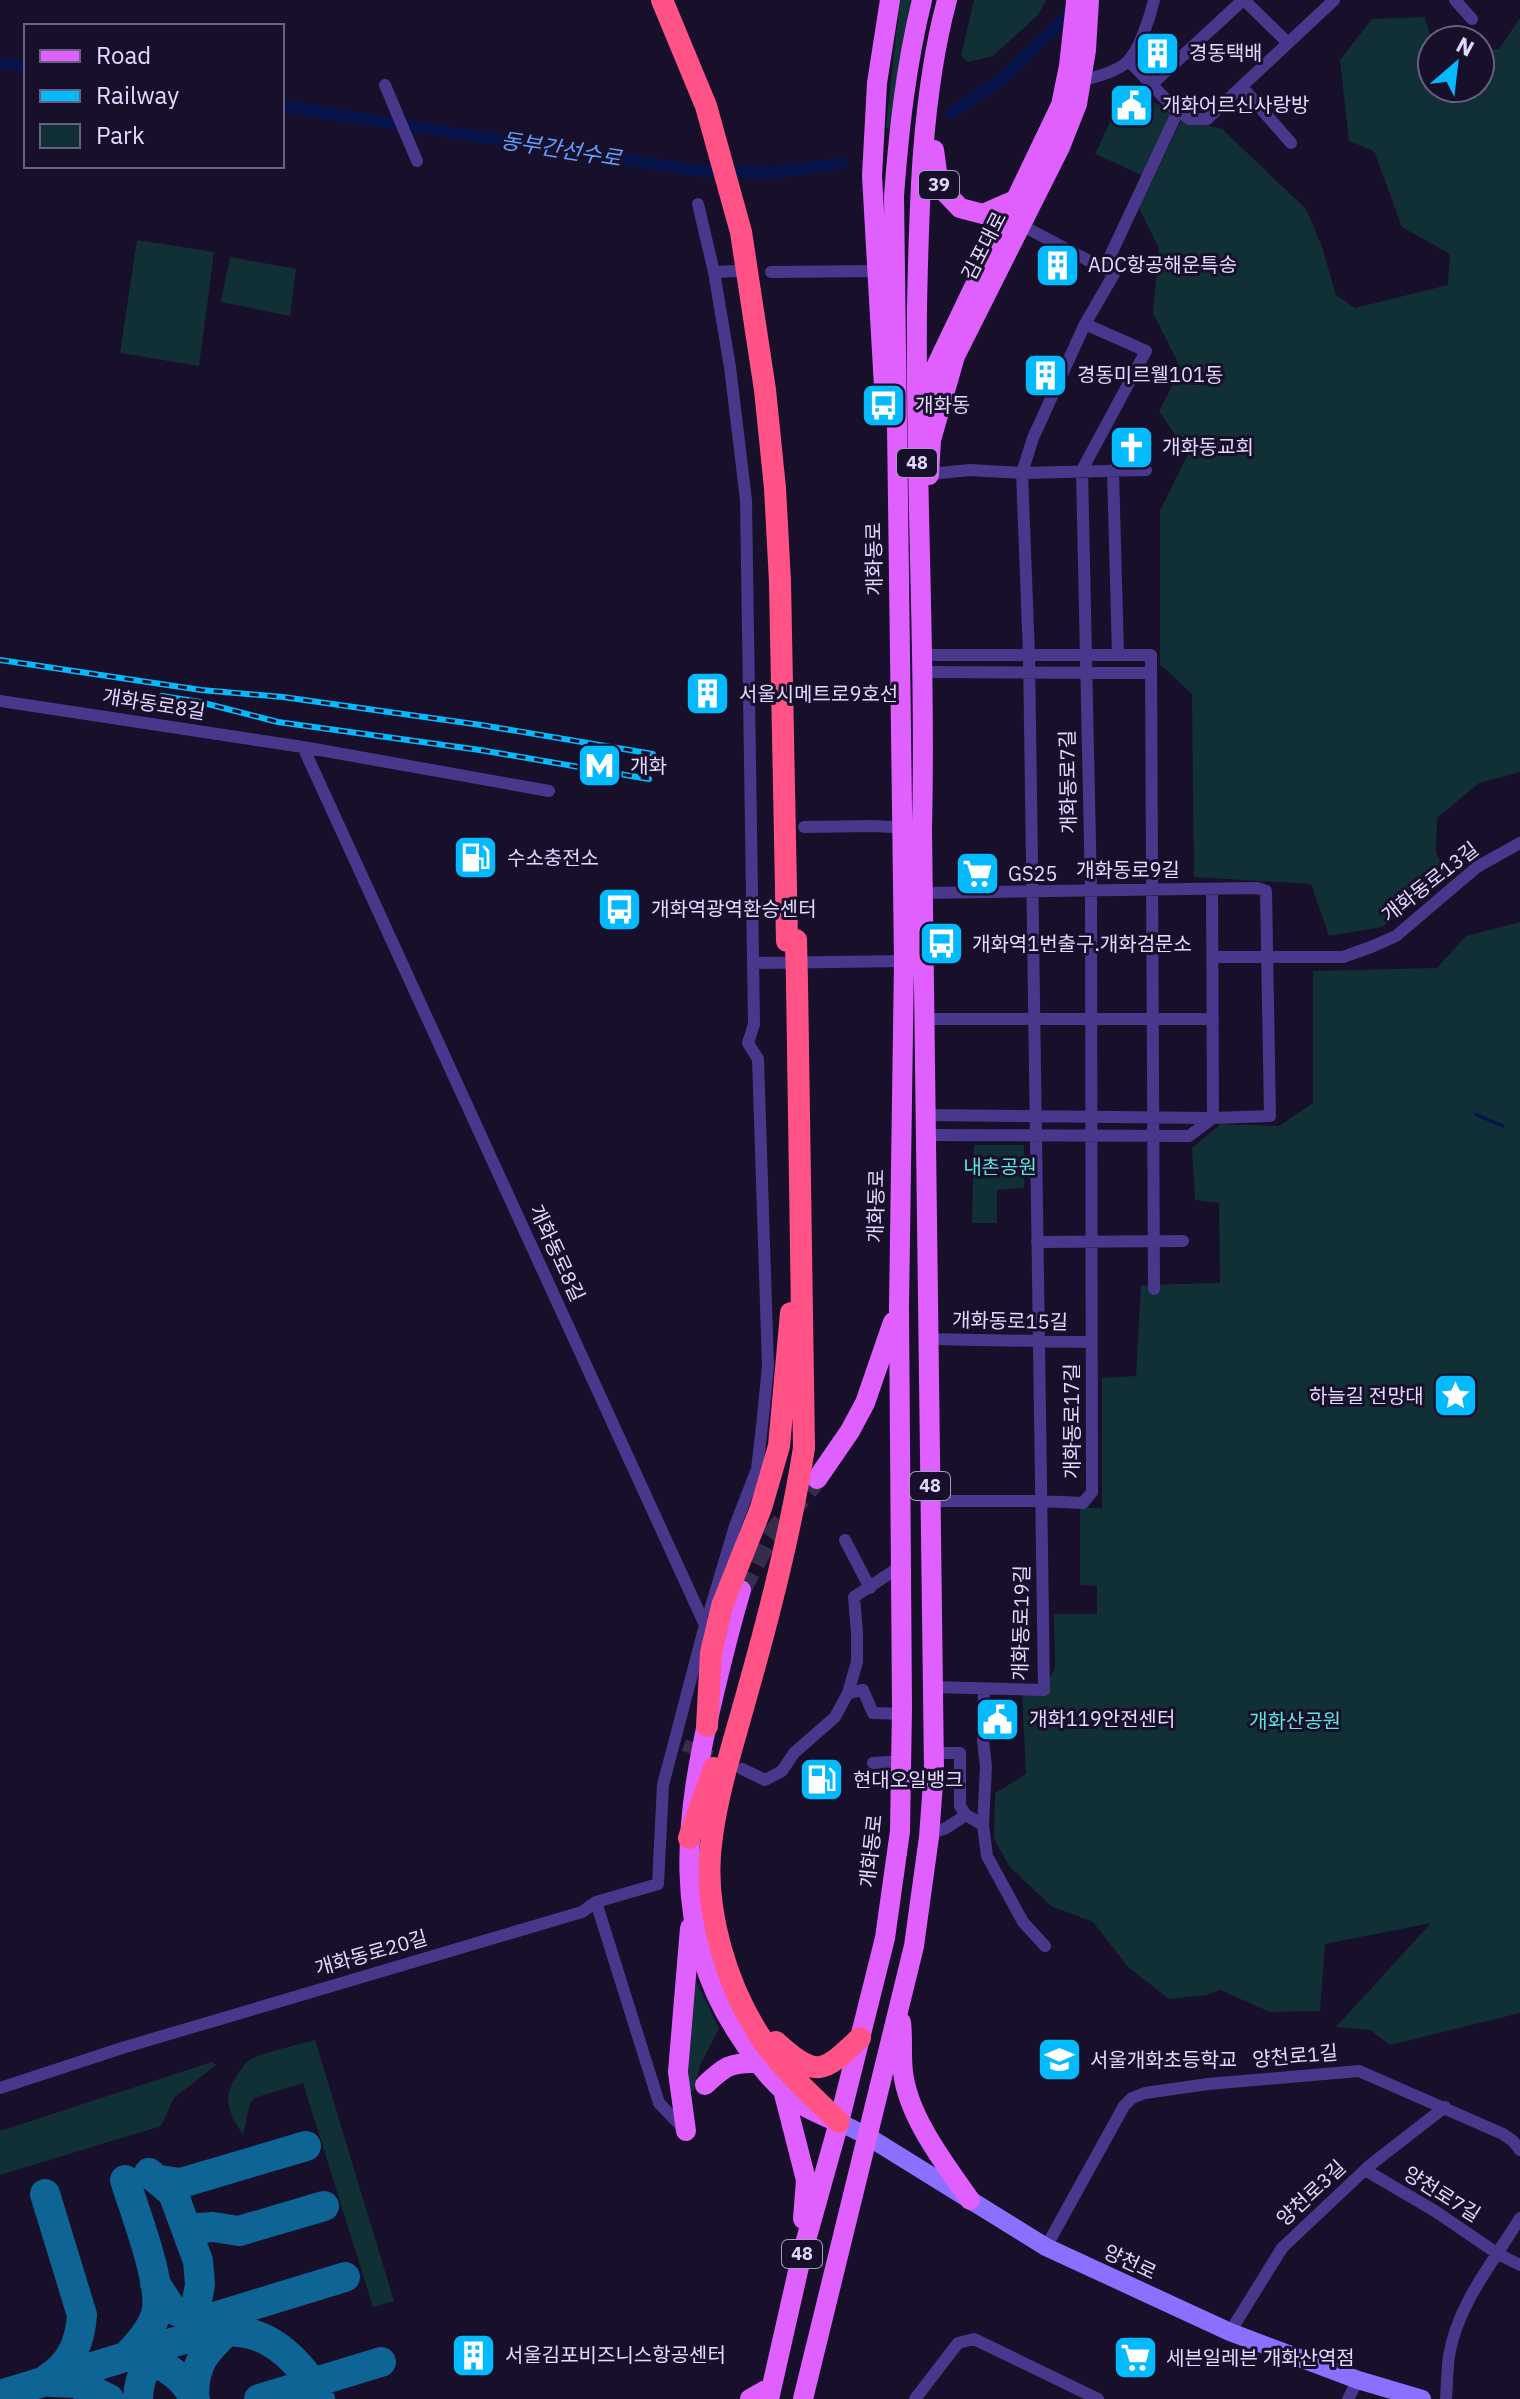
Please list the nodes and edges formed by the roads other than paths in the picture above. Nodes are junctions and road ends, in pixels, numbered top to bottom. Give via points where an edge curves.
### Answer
1 (662, 0) edge
2 (671, 0) edge
3 (890, 0) edge
4 (922, 0) edge
5 (947, 0) edge
6 (1076, 0) edge
7 (1089, 0) edge
8 (1154, 0) edge
9 (1244, 0) edge
10 (1334, 0) edge
11 (1455, 0) edge
12 (1472, 19) dead end
13 (1288, 43) junction
14 (1129, 61) junction
15 (1073, 76) junction
16 (1151, 85) junction
17 (1242, 87) junction
18 (387, 90) dead end
19 (930, 98) junction
20 (710, 106) junction
21 (1178, 111) junction
22 (1291, 143) dead end
23 (417, 161) dead end
24 (1013, 201) junction
25 (698, 204) dead end
26 (1021, 225) junction
27 (1104, 269) junction
28 (737, 271) dead end
29 (877, 271) junction
30 (714, 272) junction
31 (771, 272) dead end
32 (1085, 324) junction
33 (916, 408) junction
34 (896, 468) junction
35 (1082, 470) junction
36 (1113, 470) junction
37 (1146, 470) dead end
38 (1022, 473) junction
39 (930, 474) junction
40 (918, 514) junction
41 (1029, 655) junction
42 (1085, 655) junction
43 (1118, 655) junction
44 (921, 663) junction
45 (1029, 672) junction
46 (1085, 673) junction
47 (1151, 673) junction
48 (0, 701) edge
49 (903, 731) junction
50 (303, 747) junction
51 (923, 760) junction
52 (549, 791) dead end
53 (804, 827) dead end
54 (913, 828) junction
55 (1520, 843) edge
56 (1212, 889) junction
57 (1033, 890) junction
58 (1152, 890) junction
59 (1091, 891) junction
60 (923, 893) junction
61 (1213, 957) junction
62 (1268, 958) junction
63 (904, 961) junction
64 (753, 963) junction
65 (792, 983) junction
66 (924, 1019) junction
67 (1034, 1019) junction
68 (1091, 1019) junction
69 (1153, 1019) junction
70 (1213, 1019) junction
71 (1036, 1116) junction
72 (1091, 1117) junction
73 (1153, 1117) junction
74 (1213, 1118) junction
75 (925, 1125) junction
76 (1036, 1135) junction
77 (1091, 1135) junction
78 (1153, 1135) junction
79 (1154, 1241) junction
80 (1183, 1241) dead end
81 (1037, 1242) junction
82 (1091, 1242) junction
83 (793, 1280) junction
84 (1154, 1289) dead end
85 (899, 1307) junction
86 (928, 1339) junction
87 (1039, 1341) junction
88 (1092, 1342) junction
89 (817, 1479) tunnel mouth
90 (930, 1501) junction
91 (1041, 1501) junction
92 (845, 1540) dead end
93 (901, 1566) junction
94 (870, 1588) junction
95 (741, 1590) tunnel mouth
96 (705, 1625) junction
97 (933, 1687) junction
98 (984, 1689) junction
99 (848, 1693) junction
100 (902, 1714) junction
101 (707, 1726) junction
102 (934, 1753) junction
103 (960, 1753) junction
104 (985, 1754) junction
105 (901, 1761) junction
106 (873, 1763) dead end
107 (742, 1769) tunnel mouth
108 (966, 1815) junction
109 (983, 1825) junction
110 (929, 1834) junction
111 (689, 1838) junction
112 (596, 1902) junction
113 (691, 1912) junction
114 (1045, 1946) dead end
115 (899, 2005) junction
116 (746, 2013) junction
117 (860, 2038) junction
118 (757, 2063) junction
119 (705, 2085) dead end
120 (0, 2088) edge
121 (783, 2090) junction
122 (1445, 2107) junction
123 (839, 2122) junction
124 (686, 2131) joint
125 (867, 2136) junction
126 (1520, 2150) edge
127 (1365, 2170) junction
128 (970, 2200) junction
129 (1520, 2218) edge
130 (1046, 2247) junction
131 (1498, 2254) junction
132 (801, 2258) junction
133 (1520, 2265) edge
134 (1230, 2332) junction
135 (1358, 2380) junction
136 (770, 2393) edge
137 (750, 2399) edge
138 (803, 2399) edge
139 (915, 2399) edge
140 (1098, 2399) edge
141 (1348, 2399) edge
142 (1422, 2399) edge
143 (1446, 2399) edge

1 - 20 highway
2 - 20 highway
3 - 29 main road via 877,83 872,176
4 - 34 main road, 개화동로 / 48 via 910,48 894,196
5 - 19 main road, 개화동로 / 48
6 - 15 main road, 김포대로 / 48
7 - 15 main road, 김포대로 / 48 via 1086,50
8 - 14 street
9 - 13 street
9 - 16 street
10 - 13 street
11 - 12 street
13 - 17 street
14 - 15 street via 1117,69
14 - 16 street
15 - 24 main road, 김포대로 / 48
15 - 26 main road, 김포대로 / 48 via 1077,104
16 - 21 street
17 - 21 street via 1207,119 1190,119
17 - 22 street
18 - 23 street
19 - 24 main road, 39 via 939,186 960,208 983,214
19 - 33 main road, 개화동로 / 48 via 919,211
20 - 65 highway, bridge via 747,233 779,393 789,487
21 - 27 street
24 - 33 main road, 김포대로 / 48
25 - 30 street
26 - 27 street
26 - 39 main road, 김포대로 / 48 via 955,356 931,440
27 - 32 street via 1114,274
28 - 30 street
29 - 31 street
29 - 34 main road via 884,386
30 - 64 street via 746,500
32 - 35 street via 1146,351
32 - 38 street
33 - 34 main road, 김포대로 / 48
33 - 40 main road, 개화동로 / 48
34 - 49 main road, 개화동로 / 48
35 - 36 street
35 - 38 street
35 - 42 street, 개화동로7길
36 - 37 street
36 - 43 street
38 - 39 street
38 - 41 street, 개화동로7길
39 - 40 main road, 김포대로 / 48
40 - 44 main road, 개화동로 / 48
41 - 42 street
41 - 44 street
41 - 45 street, 개화동로7길
42 - 43 street
42 - 46 street, 개화동로7길
43 - 47 street via 1151,655
44 - 45 street
44 - 51 main road, 개화동로 / 48
45 - 46 street
45 - 57 street, 개화동로7길
46 - 47 street
46 - 59 street, 개화동로7길
47 - 58 street
48 - 50 street, 개화동로8길
49 - 51 main road via 912,739 915,762
49 - 54 main road, 개화동로 / 48
50 - 52 street, 개화동로8길
50 - 96 street, 개화동로8길
51 - 54 main road, 개화동로 / 48
53 - 54 street
54 - 60 main road, 개화동로 / 48
54 - 63 main road, 개화동로 / 48
55 - 62 street, 개화동로13길 via 1477,867 1396,936 1343,957
56 - 58 street, 개화동로9길
56 - 61 street
56 - 62 street, 개화동로9길 via 1266,891
57 - 59 street, 개화동로9길
57 - 60 street, 개화동로9길
57 - 67 street, 개화동로7길
58 - 59 street, 개화동로9길
58 - 69 street
59 - 68 street, 개화동로7길
60 - 66 main road, 개화동로 / 48
61 - 62 street, 개화동로13길
61 - 70 street
62 - 74 street via 1270,1116
63 - 64 street
63 - 85 main road, 개화동로 / 48
64 - 96 street via 754,1024 748,1043 758,1059 768,1366 757,1469
65 - 83 highway
65 - 116 highway via 804,1448 776,1591 721,1790 709,1864 717,1932
66 - 67 street
66 - 75 main road, 개화동로 / 48
67 - 68 street
67 - 71 street
68 - 69 street
68 - 72 street
69 - 70 street
69 - 73 street
70 - 74 street
71 - 72 street
71 - 75 street
71 - 76 street
72 - 73 street
72 - 77 street
73 - 74 street
73 - 78 street
74 - 78 street via 1189,1136
75 - 76 street
75 - 86 main road, 개화동로 / 48
76 - 77 street
76 - 81 street
77 - 78 street
77 - 82 street
78 - 79 street
79 - 80 street
79 - 82 street
79 - 84 street
81 - 82 street
81 - 87 street
82 - 88 street
83 - 101 highway via 779,1446 722,1606 711,1653
83 - 111 highway via 794,1444 786,1507 721,1745
85 - 89 main road via 865,1403
85 - 93 main road, 개화동로 / 48
86 - 87 street, 개화동로15길
86 - 90 main road, 개화동로 / 48
87 - 88 street, 개화동로15길
87 - 91 street, 개화동로17길
88 - 91 street, 개화동로17길 via 1092,1492 1083,1503
90 - 91 street, 개화동로17길
90 - 97 main road, 개화동로 / 48
91 - 98 street, 개화동로19길 via 1044,1690
92 - 94 street
93 - 94 street
93 - 100 main road, 개화동로 / 48
94 - 99 street via 854,1597 857,1662
95 - 101 main road
96 - 112 street, 개화동로20길 via 663,1785 658,1884
97 - 98 street, 개화동로19길
97 - 102 main road, 개화동로 / 48
98 - 104 street, 개화동로19길
99 - 100 street via 863,1690 873,1713
99 - 107 street via 835,1717 794,1753 782,1771 765,1780
100 - 105 main road, 개화동로 / 48
101 - 111 main road
102 - 103 street
102 - 110 main road, 개화동로 / 48
103 - 104 street
103 - 108 street via 960,1806
104 - 109 street, 개화동로19길
105 - 106 street
105 - 117 main road, 개화동로 / 48 via 900,1831 885,1938
108 - 109 street
108 - 110 street
109 - 114 street, 개화동로19길 via 987,1856 998,1879 1023,1922
110 - 115 main road, 개화동로 / 48 via 914,1946
111 - 113 main road
112 - 120 street, 개화동로20길 via 582,1912
112 - 124 street via 659,2103
113 - 118 main road via 712,1986
113 - 124 main road via 678,2046
115 - 125 main road, 개화동로 / 48
115 - 128 main road via 910,2101
116 - 117 highway via 809,2066 833,2063
116 - 123 highway via 779,2061
117 - 123 main road, 개화동로 / 48
118 - 119 main road via 726,2066
118 - 121 main road
121 - 123 main road
121 - 132 main road via 806,2180
122 - 126 street, 양천로1길 via 1503,2134
122 - 127 street, 양천로3길
122 - 130 street, 양천로1길 via 1359,2071 1145,2093 1124,2106
123 - 125 main road, 양천로
123 - 132 main road, 개화동로 / 48
125 - 128 main road, 양천로
125 - 138 main road, 개화동로
127 - 131 street, 양천로7길
127 - 134 street, 양천로3길 via 1282,2248
128 - 130 main road, 양천로
129 - 131 street
130 - 134 main road, 양천로
131 - 133 street, 양천로7길
131 - 143 street via 1458,2323
132 - 136 main road, 개화동로 / 48
134 - 135 main road, 양천로
135 - 141 street
135 - 142 main road, 양천로
136 - 137 main road
139 - 140 street via 958,2343 974,2339

